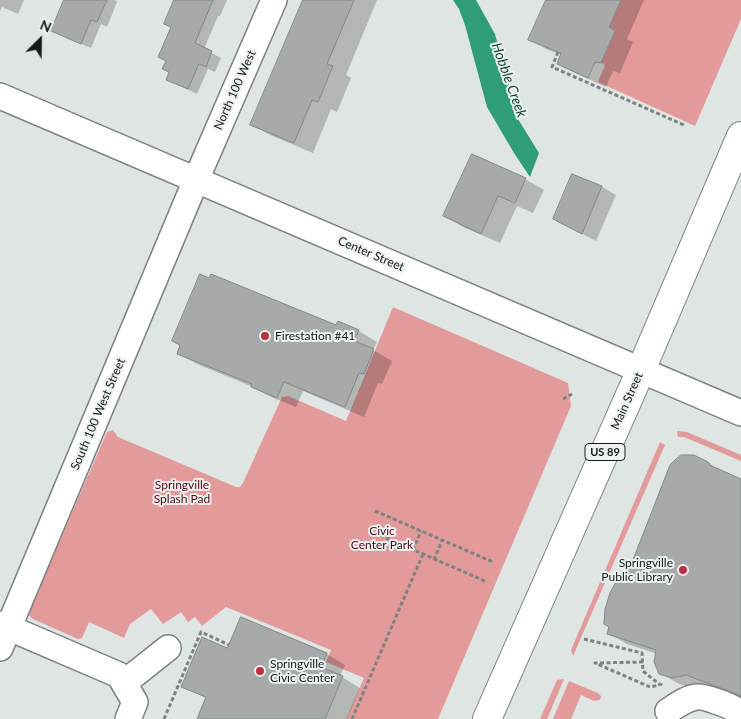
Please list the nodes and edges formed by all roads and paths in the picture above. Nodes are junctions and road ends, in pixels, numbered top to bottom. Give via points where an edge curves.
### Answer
1 (274, 0) edge
2 (558, 52) dead end
3 (0, 96) edge
4 (684, 125) dead end
5 (741, 136) edge
6 (196, 180) junction
7 (641, 370) junction
8 (572, 394) dead end
9 (563, 399) dead end
10 (741, 413) edge
11 (375, 511) dead end
12 (368, 530) dead end
13 (421, 531) junction
14 (442, 540) junction
15 (413, 550) junction
16 (423, 554) junction
17 (434, 560) junction
18 (494, 562) dead end
19 (485, 581) dead end
20 (3, 633) edge
21 (584, 639) dead end
22 (229, 644) dead end
23 (168, 648) dead end
24 (643, 662) junction
25 (124, 682) junction
26 (659, 684) junction
27 (668, 686) dead end
28 (668, 711) dead end
29 (128, 719) edge
30 (164, 719) edge
31 (352, 719) edge
32 (487, 719) edge
33 (741, 719) edge

1 - 6 street, North 100 West
2 - 4 path via 552,67
3 - 6 street, Center Street
5 - 7 main road, Main Street / US 89
6 - 7 street, Center Street
6 - 20 street, South 100 West Street
7 - 10 street, Center Street
7 - 32 main road, Main Street / US 89
8 - 9 path
11 - 13 path
12 - 15 path
13 - 14 path
13 - 15 path
14 - 17 path
14 - 18 path
15 - 16 path
16 - 17 path
16 - 31 path
17 - 19 path
20 - 25 street via 119,675
21 - 24 path via 642,653
22 - 30 path via 201,632
23 - 25 street
24 - 26 path via 643,670
24 - 26 path via 595,663 650,687
25 - 29 street via 135,702
26 - 27 path
28 - 33 street via 696,697 709,698 734,709

